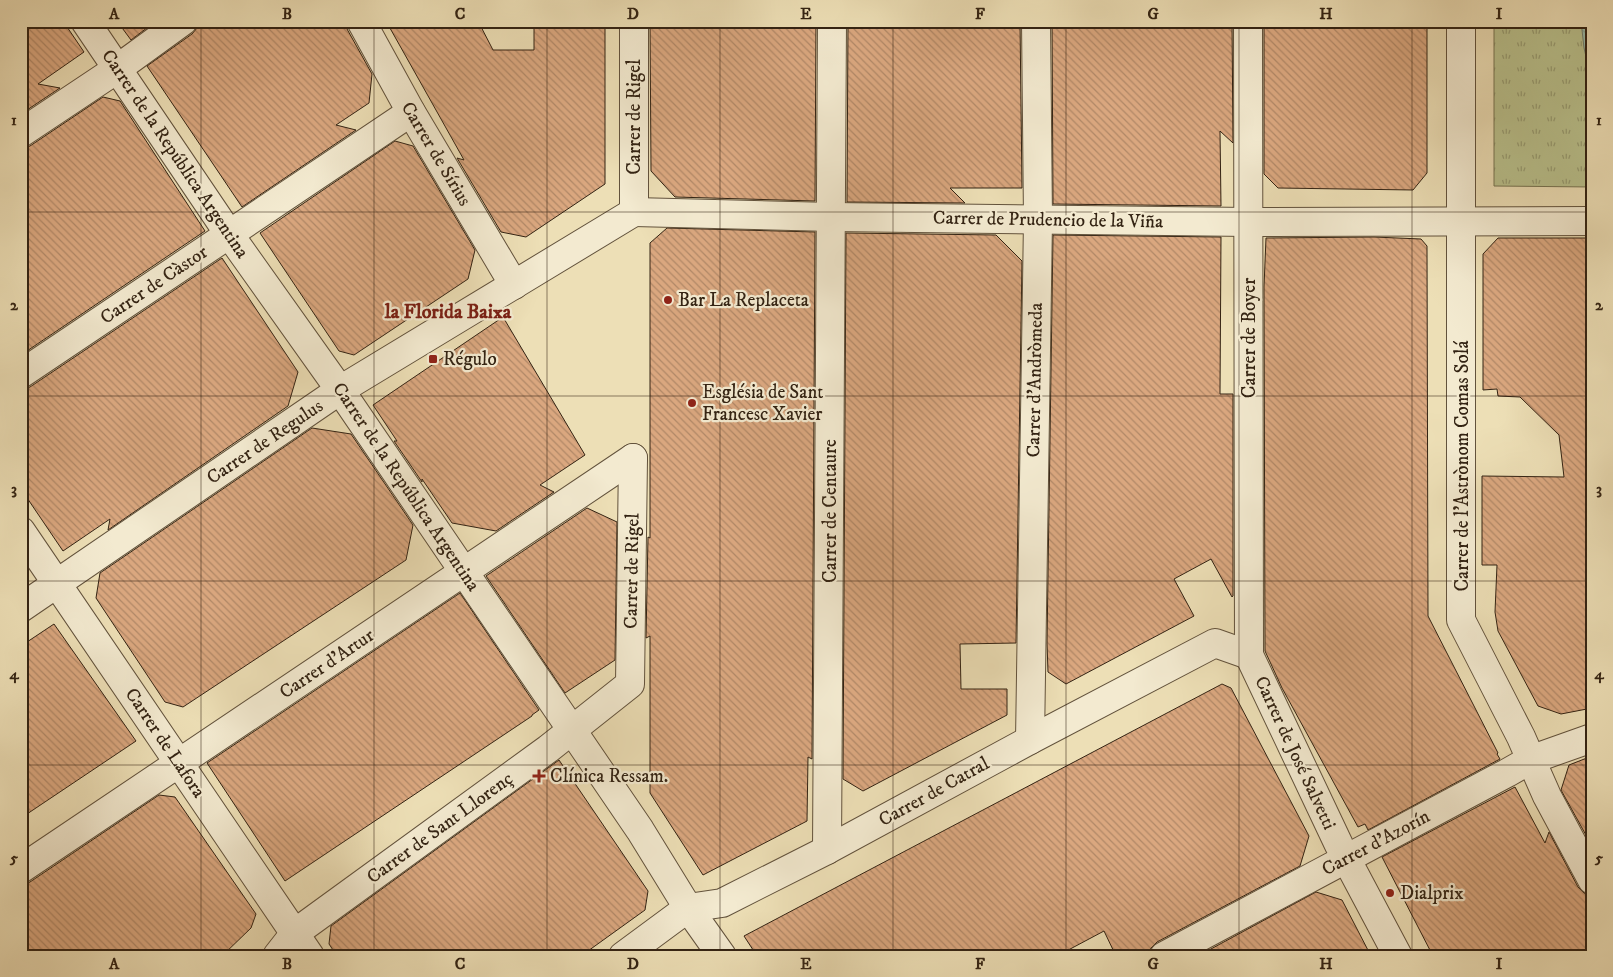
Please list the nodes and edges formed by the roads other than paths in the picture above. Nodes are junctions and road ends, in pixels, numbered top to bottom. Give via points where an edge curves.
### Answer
1 (85, 21) edge
2 (184, 21) edge
3 (361, 21) edge
4 (634, 21) edge
5 (832, 21) edge
6 (1036, 21) edge
7 (1248, 21) edge
8 (1461, 21) edge
9 (117, 69) junction
10 (410, 112) junction
11 (21, 132) edge
12 (634, 212) junction
13 (832, 217) junction
14 (1038, 220) junction
15 (1462, 221) junction
16 (1592, 221) edge
17 (1249, 222) junction
18 (229, 234) junction
19 (514, 285) junction
20 (21, 374) edge
21 (340, 390) junction
22 (633, 458) joint
23 (21, 531) edge
24 (463, 572) junction
25 (57, 583) junction
26 (21, 608) edge
27 (1249, 655) junction
28 (630, 684) joint
29 (571, 730) junction
30 (1592, 738) edge
31 (1030, 740) junction
32 (1530, 760) junction
33 (178, 763) junction
34 (827, 850) junction
35 (1346, 859) junction
36 (21, 869) edge
37 (1592, 880) edge
38 (688, 908) junction
39 (295, 933) junction
40 (278, 956) edge
41 (310, 956) edge
42 (622, 956) edge
43 (722, 956) edge
44 (1164, 956) edge
45 (1398, 956) edge

1 - 9 street, Carrer de la República Argentina
2 - 9 street
3 - 10 street, Carrer de Sírius
4 - 12 street, Carrer de Rigel
5 - 13 street, Carrer de Centaure
6 - 14 street, Carrer d'Andròmeda
7 - 17 street, Carrer de Boyer
8 - 15 street, Carrer de l'Astrònom Comas Solá
9 - 11 street
9 - 18 street, Carrer de la República Argentina
10 - 18 street, Carrer de Càstor
10 - 19 street, Carrer de Sírius
12 - 13 street, Carrer de Prudencio de la Viña
12 - 19 street, Carrer de Regulus
13 - 14 street, Carrer de Prudencio de la Viña
13 - 34 street, Carrer de Centaure
14 - 17 street, Carrer de Prudencio de la Viña
14 - 31 street, Carrer d'Andròmeda
15 - 16 street, Carrer de Prudencio de la Viña
15 - 17 street, Carrer de Prudencio de la Viña
15 - 32 street, Carrer de l'Astrònom Comas Solá via 1462,620
17 - 27 street, Carrer de Boyer
18 - 20 street, Carrer de Càstor
18 - 21 street, Carrer de la República Argentina
19 - 21 street, Carrer de Regulus
21 - 24 street, Carrer de la República Argentina
21 - 25 street, Carrer de Regulus
22 - 24 street, Carrer d'Artur
22 - 28 street, Carrer de Rigel
23 - 25 street, Carrer de Lafora
24 - 29 street, Carrer de la República Argentina
24 - 33 street, Carrer d'Artur
25 - 26 street, Carrer de Regulus
25 - 33 street, Carrer de Lafora
27 - 31 street, Carrer de Catral via 1215,643
27 - 35 street, Carrer de José Salvetti
28 - 29 street, Carrer de Sant Llorenç
29 - 38 street, Carrer de la República Argentina via 640,830
29 - 39 street, Carrer de Sant Llorenç
30 - 32 street, Carrer d'Azorín
31 - 34 street, Carrer de Catral
32 - 35 street, Carrer d'Azorín
32 - 37 street, Carrer de l'Astrònom Comas Solá
33 - 36 street, Carrer d'Artur
33 - 39 street, Carrer de Lafora
34 - 38 street, Carrer de Catral via 722,903
35 - 44 street, Carrer d'Azorín
35 - 45 street, Carrer de José Salvetti
38 - 42 street, Carrer de Catral
38 - 43 street, Carrer de la República Argentina
39 - 40 street, Carrer de Sant Llorenç
39 - 41 street, Carrer de Lafora

